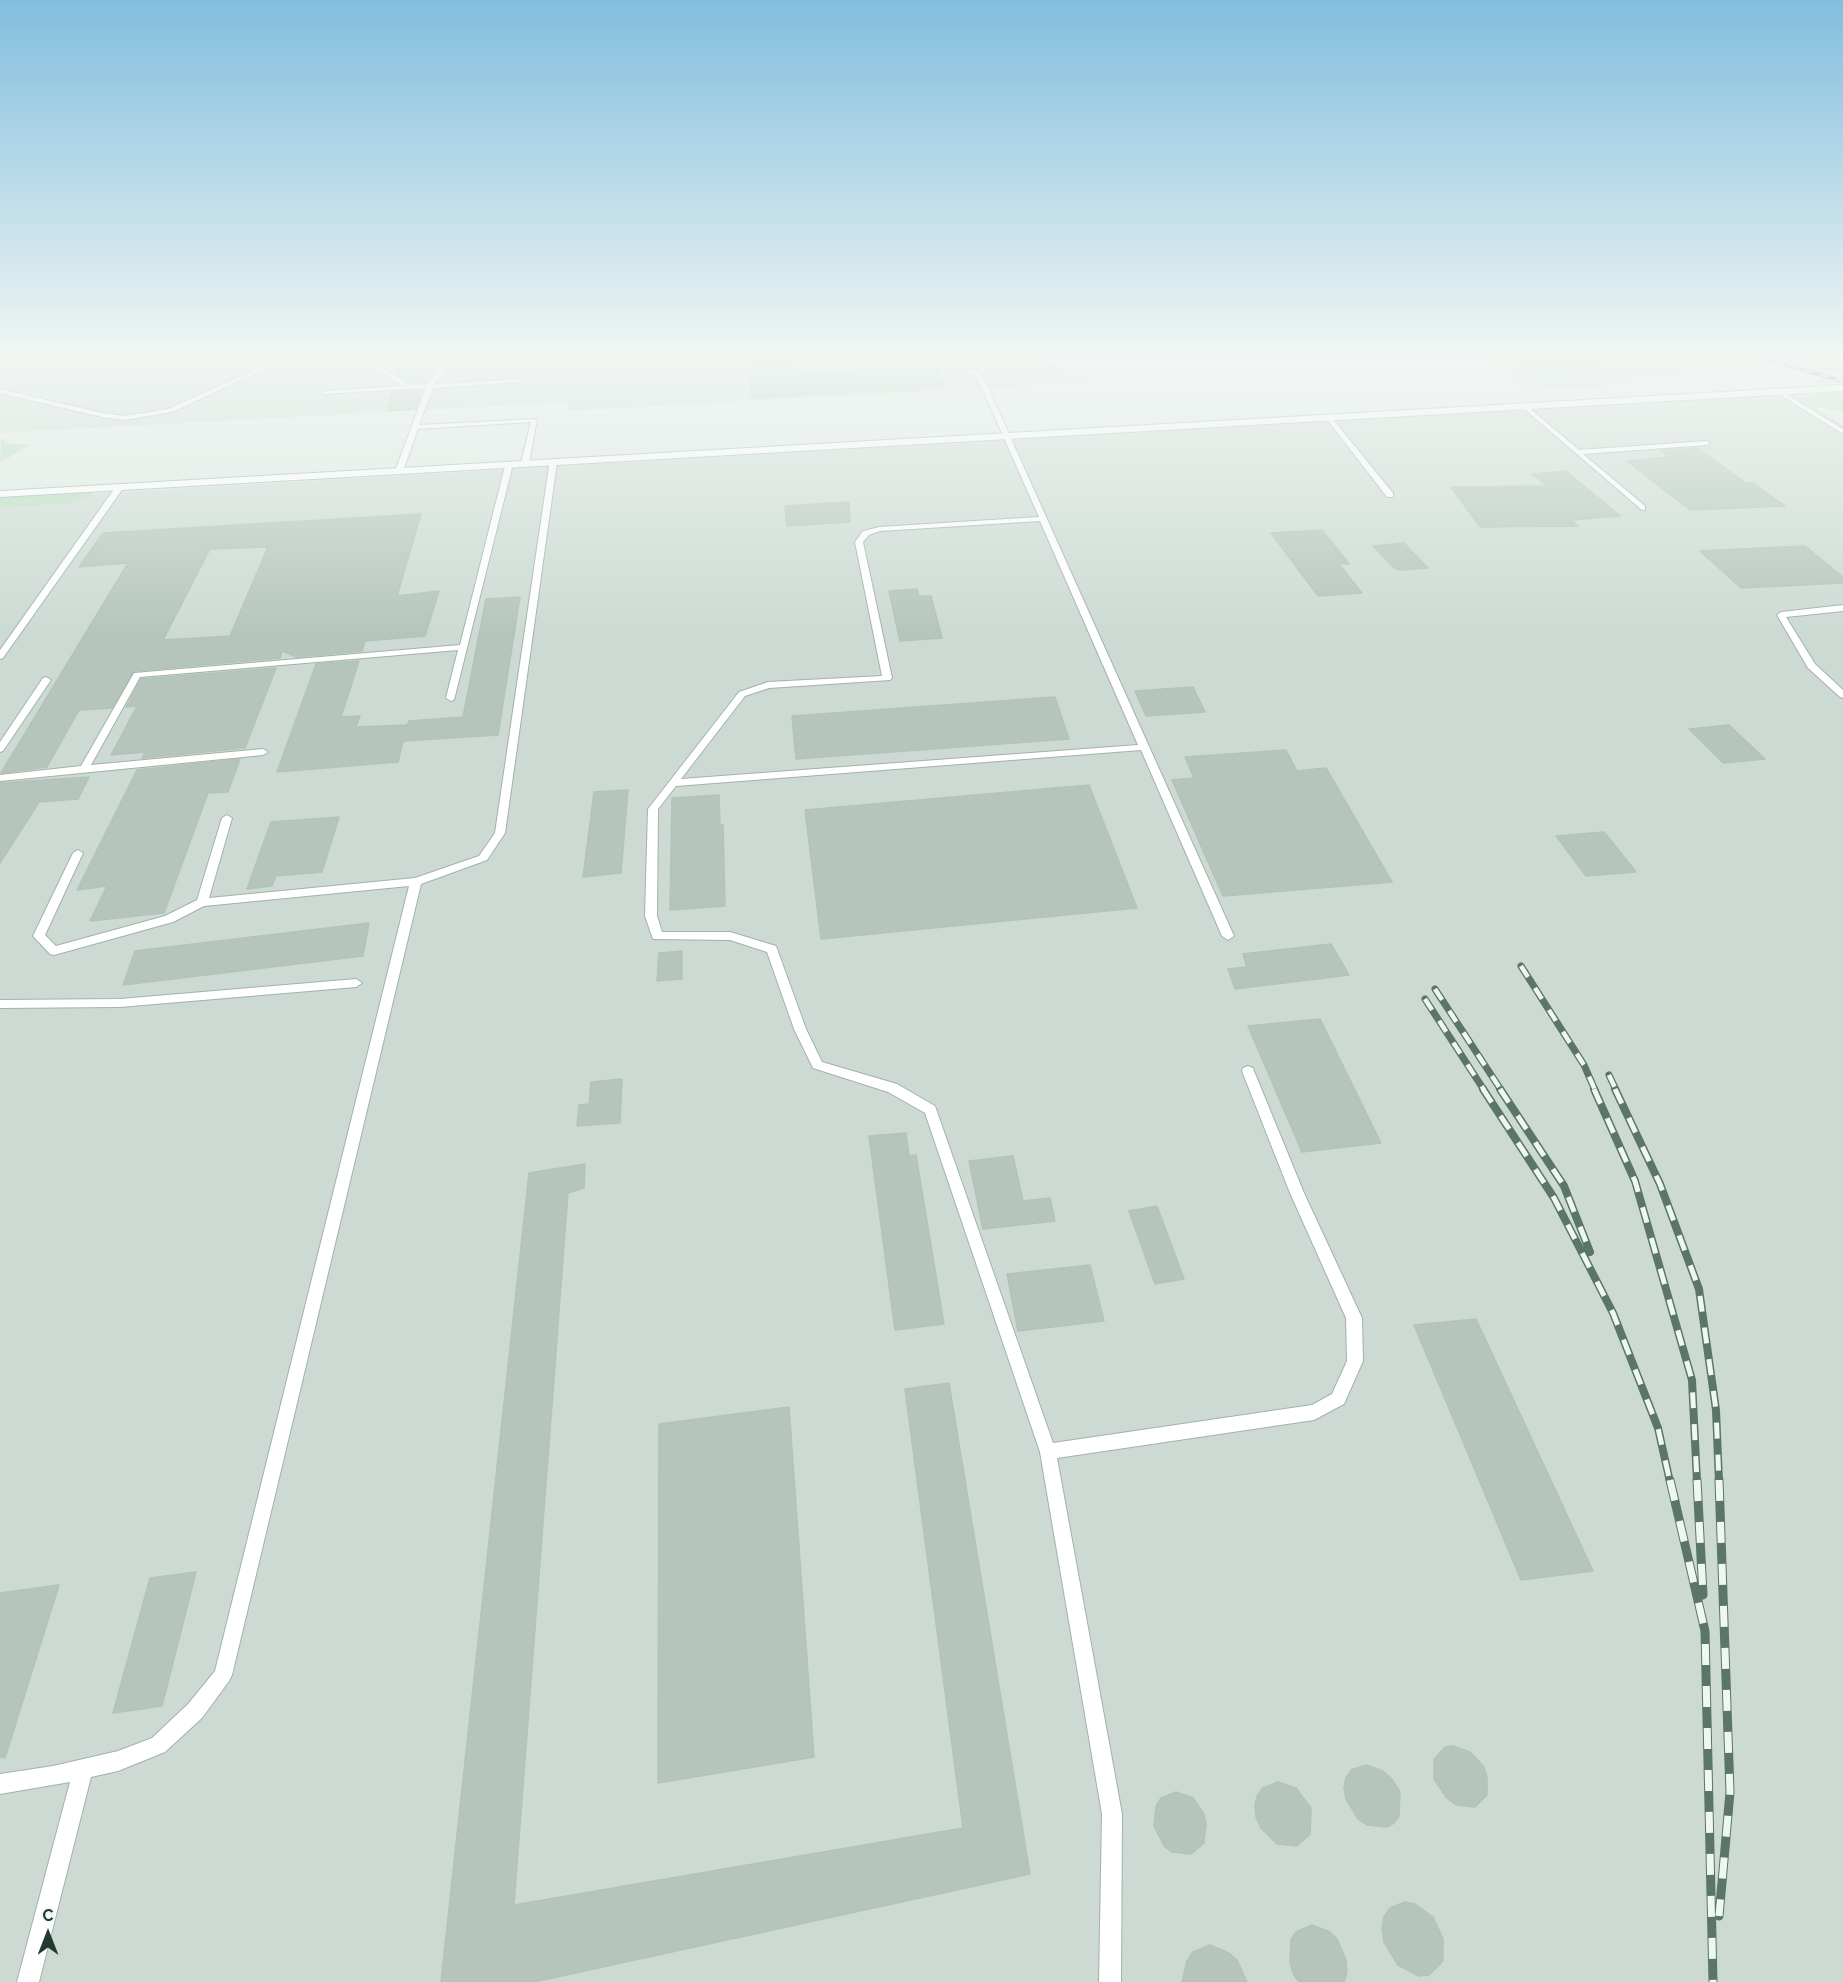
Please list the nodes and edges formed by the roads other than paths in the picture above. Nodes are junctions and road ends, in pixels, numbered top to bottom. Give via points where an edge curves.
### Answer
1 (407, 449) edge
2 (528, 449) edge
3 (771, 449) edge
4 (1012, 449) edge
5 (1354, 449) edge
6 (1574, 449) edge
7 (1613, 449) edge
8 (1577, 452) junction
9 (553, 462) junction
10 (525, 463) junction
11 (509, 464) junction
12 (399, 471) junction
13 (120, 487) junction
14 (0, 494) edge
15 (1390, 495) dead end
16 (1642, 508) dead end
17 (1043, 519) junction
18 (1843, 608) edge
19 (464, 647) junction
20 (0, 656) edge
21 (46, 680) dead end
22 (1843, 695) edge
23 (451, 698) dead end
24 (1144, 747) junction
25 (0, 748) edge
26 (263, 752) dead end
27 (84, 769) junction
28 (0, 778) edge
29 (674, 783) junction
30 (227, 818) dead end
31 (78, 853) dead end
32 (416, 882) junction
33 (202, 902) junction
34 (1228, 936) dead end
35 (356, 983) dead end
36 (0, 1004) edge
37 (1248, 1071) dead end
38 (1048, 1452) junction
39 (83, 1770) junction
40 (0, 1784) edge
41 (28, 1982) edge
42 (1110, 1982) edge

1 - 12 lane
2 - 10 lane
3 - 9 street
4 - 17 lane
5 - 15 lane
6 - 8 lane
7 - 8 lane
8 - 16 lane
9 - 10 street
9 - 32 lane via 500,833 483,858
10 - 11 street
11 - 12 street
11 - 19 lane
12 - 13 street
13 - 14 street
13 - 20 lane
17 - 24 lane
17 - 29 lane via 866,533 859,542 887,678 768,685 742,694
18 - 22 lane via 1781,615 1811,666
19 - 23 lane
19 - 27 lane via 137,675
21 - 25 lane
24 - 29 lane
24 - 34 lane
26 - 27 lane
27 - 28 lane
29 - 38 lane via 653,809 651,916 657,936 730,936 772,949 800,1029 818,1065 892,1088 930,1110
30 - 33 lane
31 - 33 lane via 39,936 54,951 169,920
32 - 33 lane
32 - 39 lane via 223,1675 195,1711 158,1745
35 - 36 lane via 120,1003
37 - 38 lane via 1354,1318 1355,1361 1338,1399 1314,1412
38 - 42 lane via 1112,1814
39 - 40 lane
39 - 41 lane

